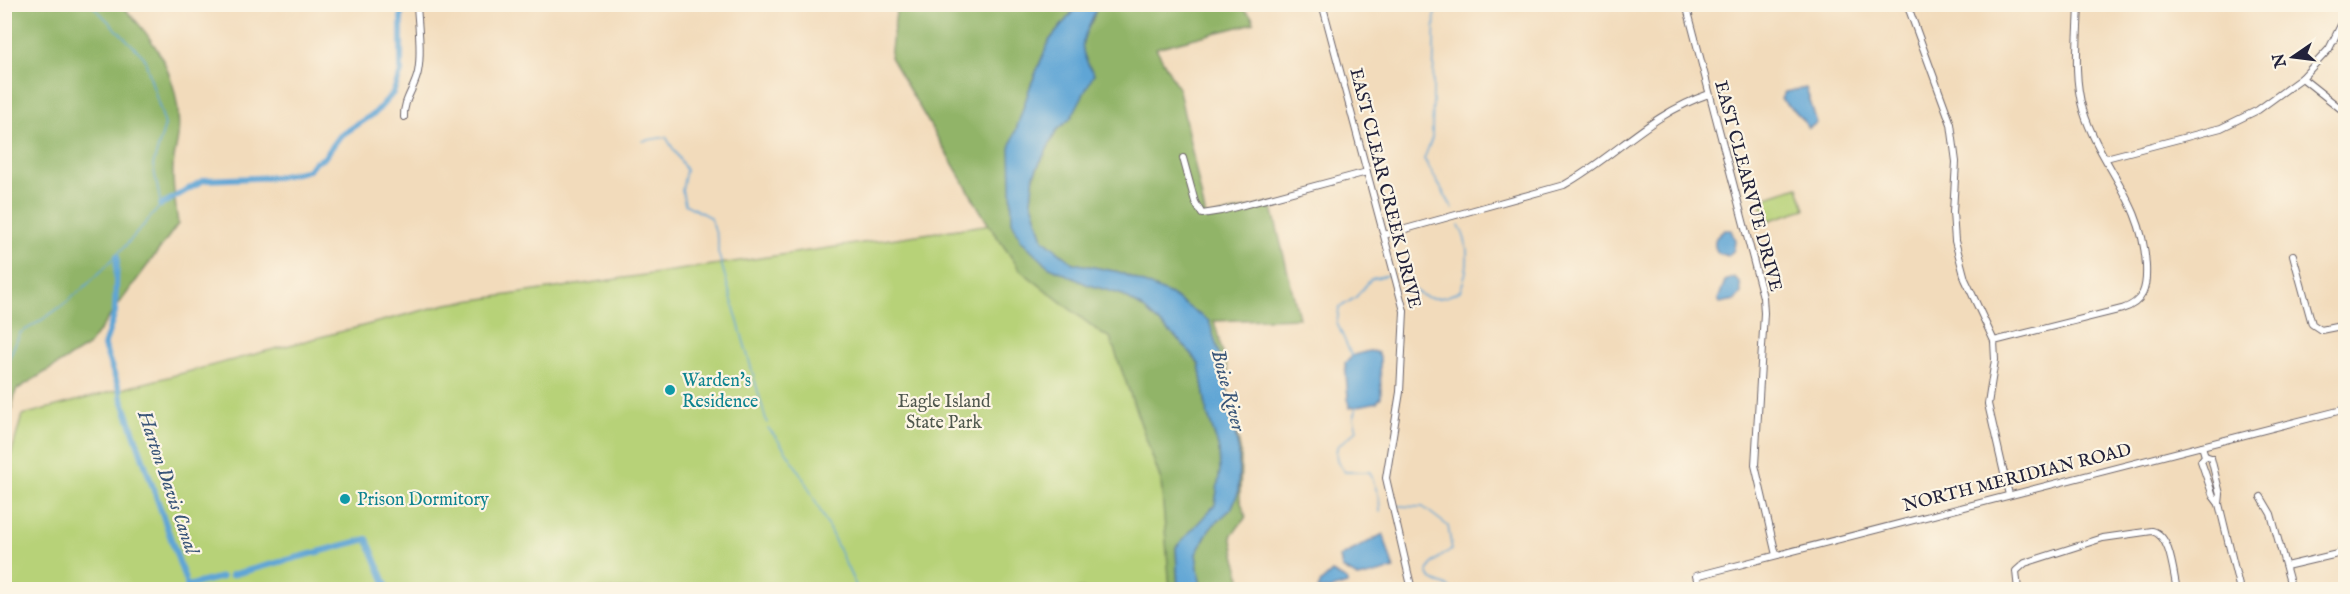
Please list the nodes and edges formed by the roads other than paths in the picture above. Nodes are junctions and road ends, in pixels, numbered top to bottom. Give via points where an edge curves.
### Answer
1 (417, 4) edge
2 (1686, 4) edge
3 (1907, 4) edge
4 (2079, 4) edge
5 (1323, 5) edge
6 (2346, 15) edge
7 (2302, 78) junction
8 (1709, 94) junction
9 (2346, 113) edge
10 (404, 117) dead end
11 (1183, 158) dead end
12 (2106, 158) junction
13 (1367, 172) junction
14 (1384, 235) junction
15 (2293, 255) dead end
16 (2346, 325) edge
17 (1994, 341) junction
18 (2346, 410) edge
19 (2202, 446) junction
20 (2205, 456) junction
21 (2009, 495) junction
22 (2261, 497) dead end
23 (2219, 504) junction
24 (2346, 552) edge
25 (1776, 555) junction
26 (2286, 566) junction
27 (1412, 590) edge
28 (1700, 590) edge
29 (2018, 590) edge
30 (2177, 590) edge
31 (2240, 590) edge
32 (2292, 590) edge

1 - 10 street via 419,64
2 - 8 street, EAST CLEARVUE DRIVE
3 - 17 street via 1947,108 1953,134 1954,231 1959,260
4 - 12 street via 2079,90 2088,124
5 - 13 street, EAST CLEAR CREEK DRIVE
6 - 7 street via 2329,49
7 - 9 street
7 - 12 street via 2240,121
8 - 14 street via 1660,115 1586,173 1564,185
8 - 25 street, EAST CLEARVUE DRIVE via 1763,297 1755,465
11 - 13 street via 1202,214
12 - 17 street via 2131,202 2144,245 2144,295 2130,307
13 - 14 street, EAST CLEAR CREEK DRIVE
14 - 27 street, EAST CLEAR CREEK DRIVE via 1404,310 1400,392 1386,484
15 - 16 street via 2309,319 2316,328 2327,330
17 - 21 street via 1988,404
18 - 19 street, NORTH MERIDIAN ROAD
19 - 20 street
19 - 21 street, NORTH MERIDIAN ROAD
20 - 23 street via 2211,458
20 - 23 street via 2200,461
21 - 25 street, NORTH MERIDIAN ROAD
22 - 26 street via 2271,514
23 - 31 street
24 - 26 street
25 - 28 street, NORTH MERIDIAN ROAD via 1696,576
26 - 32 street
29 - 30 street via 2018,568 2052,552 2103,537 2152,531 2165,541

